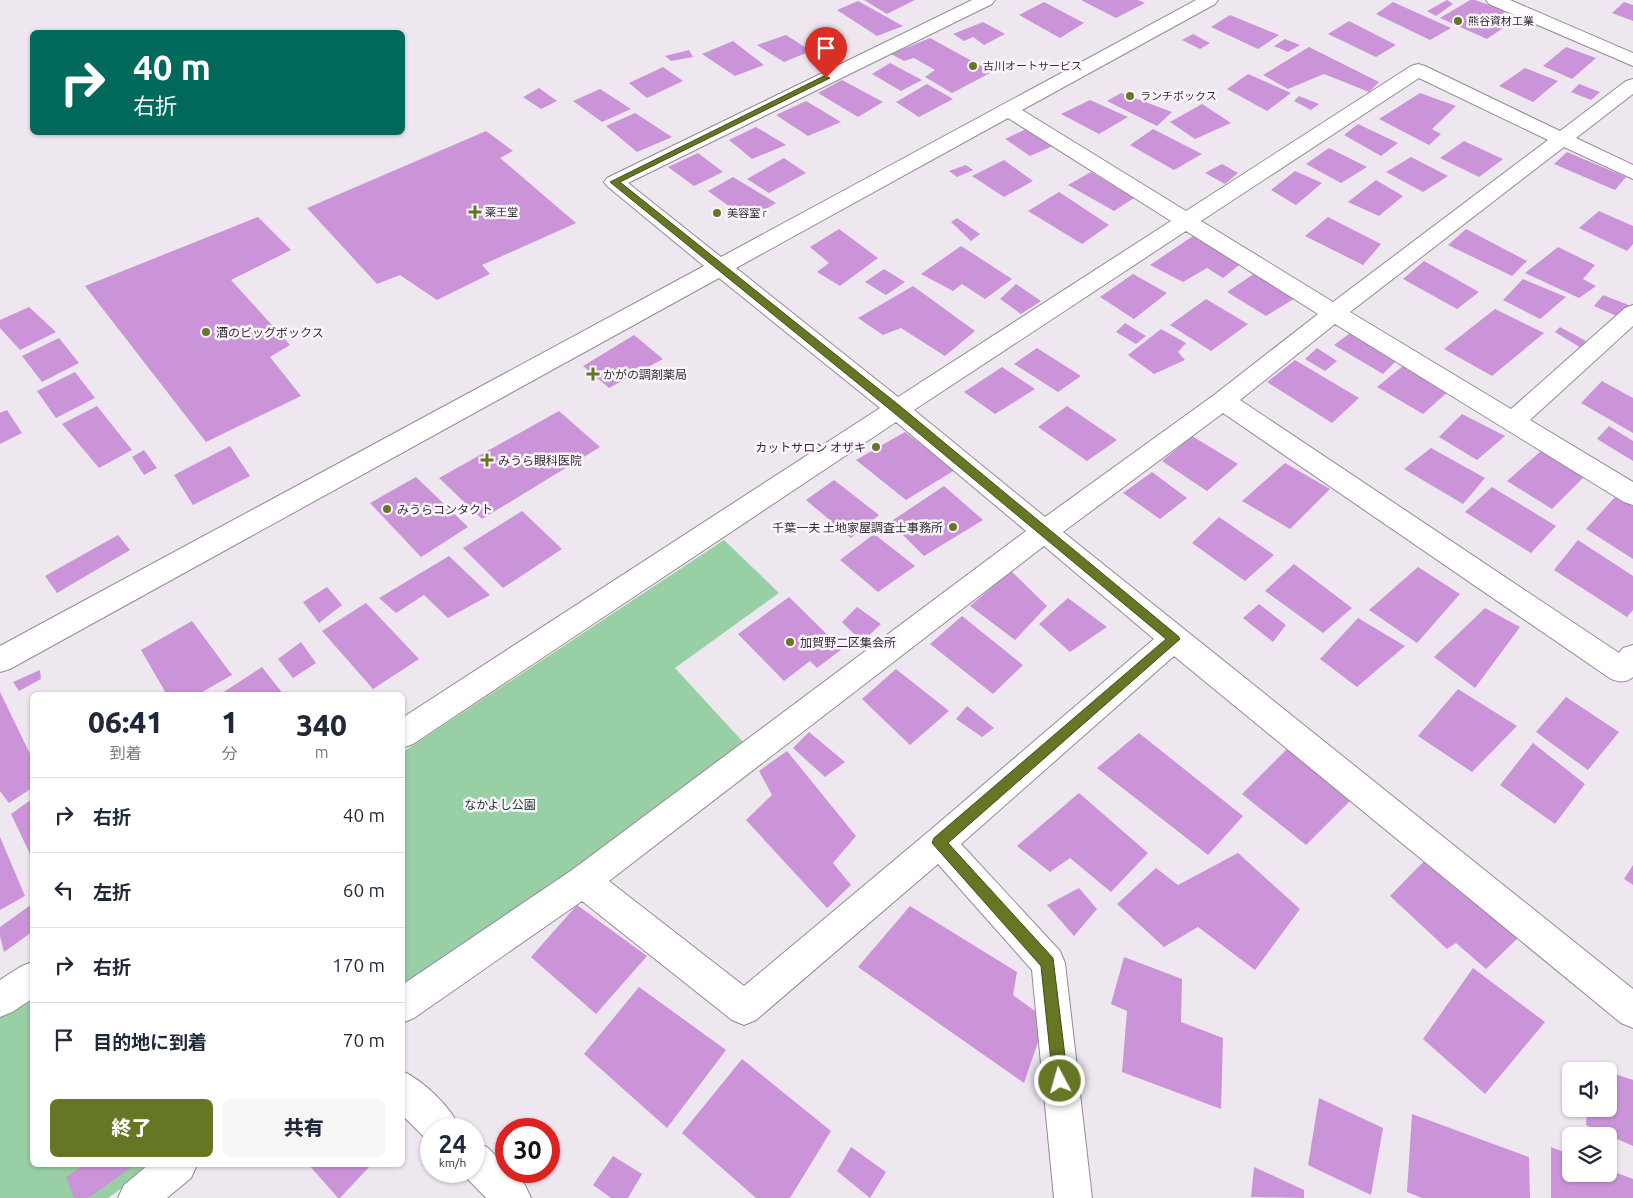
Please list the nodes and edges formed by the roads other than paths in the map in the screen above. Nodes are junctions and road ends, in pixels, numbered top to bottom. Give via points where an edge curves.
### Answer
1 (986, 0) edge
2 (1209, 0) edge
3 (1494, 0) edge
4 (1522, 4) edge
5 (1633, 60) edge
6 (1633, 85) edge
7 (1007, 109) junction
8 (1561, 139) junction
9 (1633, 173) edge
10 (1188, 222) junction
11 (720, 268) junction
12 (1334, 313) junction
13 (1633, 313) edge
14 (1223, 402) junction
15 (897, 409) junction
16 (1512, 422) junction
17 (1633, 495) edge
18 (1044, 532) junction
19 (1174, 639) junction
20 (1633, 657) edge
21 (0, 660) edge
22 (405, 733) edge
23 (939, 843) junction
24 (583, 881) junction
25 (30, 979) edge
26 (0, 1000) edge
27 (405, 1004) edge
28 (1633, 1011) edge
29 (405, 1092) edge
30 (431, 1118) edge
31 (176, 1167) edge
32 (485, 1171) edge
33 (137, 1198) edge
34 (512, 1198) edge
35 (1073, 1198) edge

1 - 11 street via 614,182
2 - 7 street
3 - 4 street
4 - 5 street
6 - 8 street
7 - 10 street
7 - 11 street
8 - 9 street
8 - 10 street via 1418,70
8 - 12 street
10 - 12 street
10 - 15 street
11 - 15 street
11 - 21 street
12 - 14 street
12 - 16 street
13 - 16 street
14 - 18 street
14 - 20 street via 1621,670
15 - 18 street
15 - 22 street
16 - 17 street
18 - 19 street
18 - 24 street
19 - 23 street
19 - 28 street
23 - 24 street via 744,1008
23 - 35 street via 1048,963
24 - 27 street
25 - 26 street
29 - 30 street
31 - 33 street
32 - 34 street

